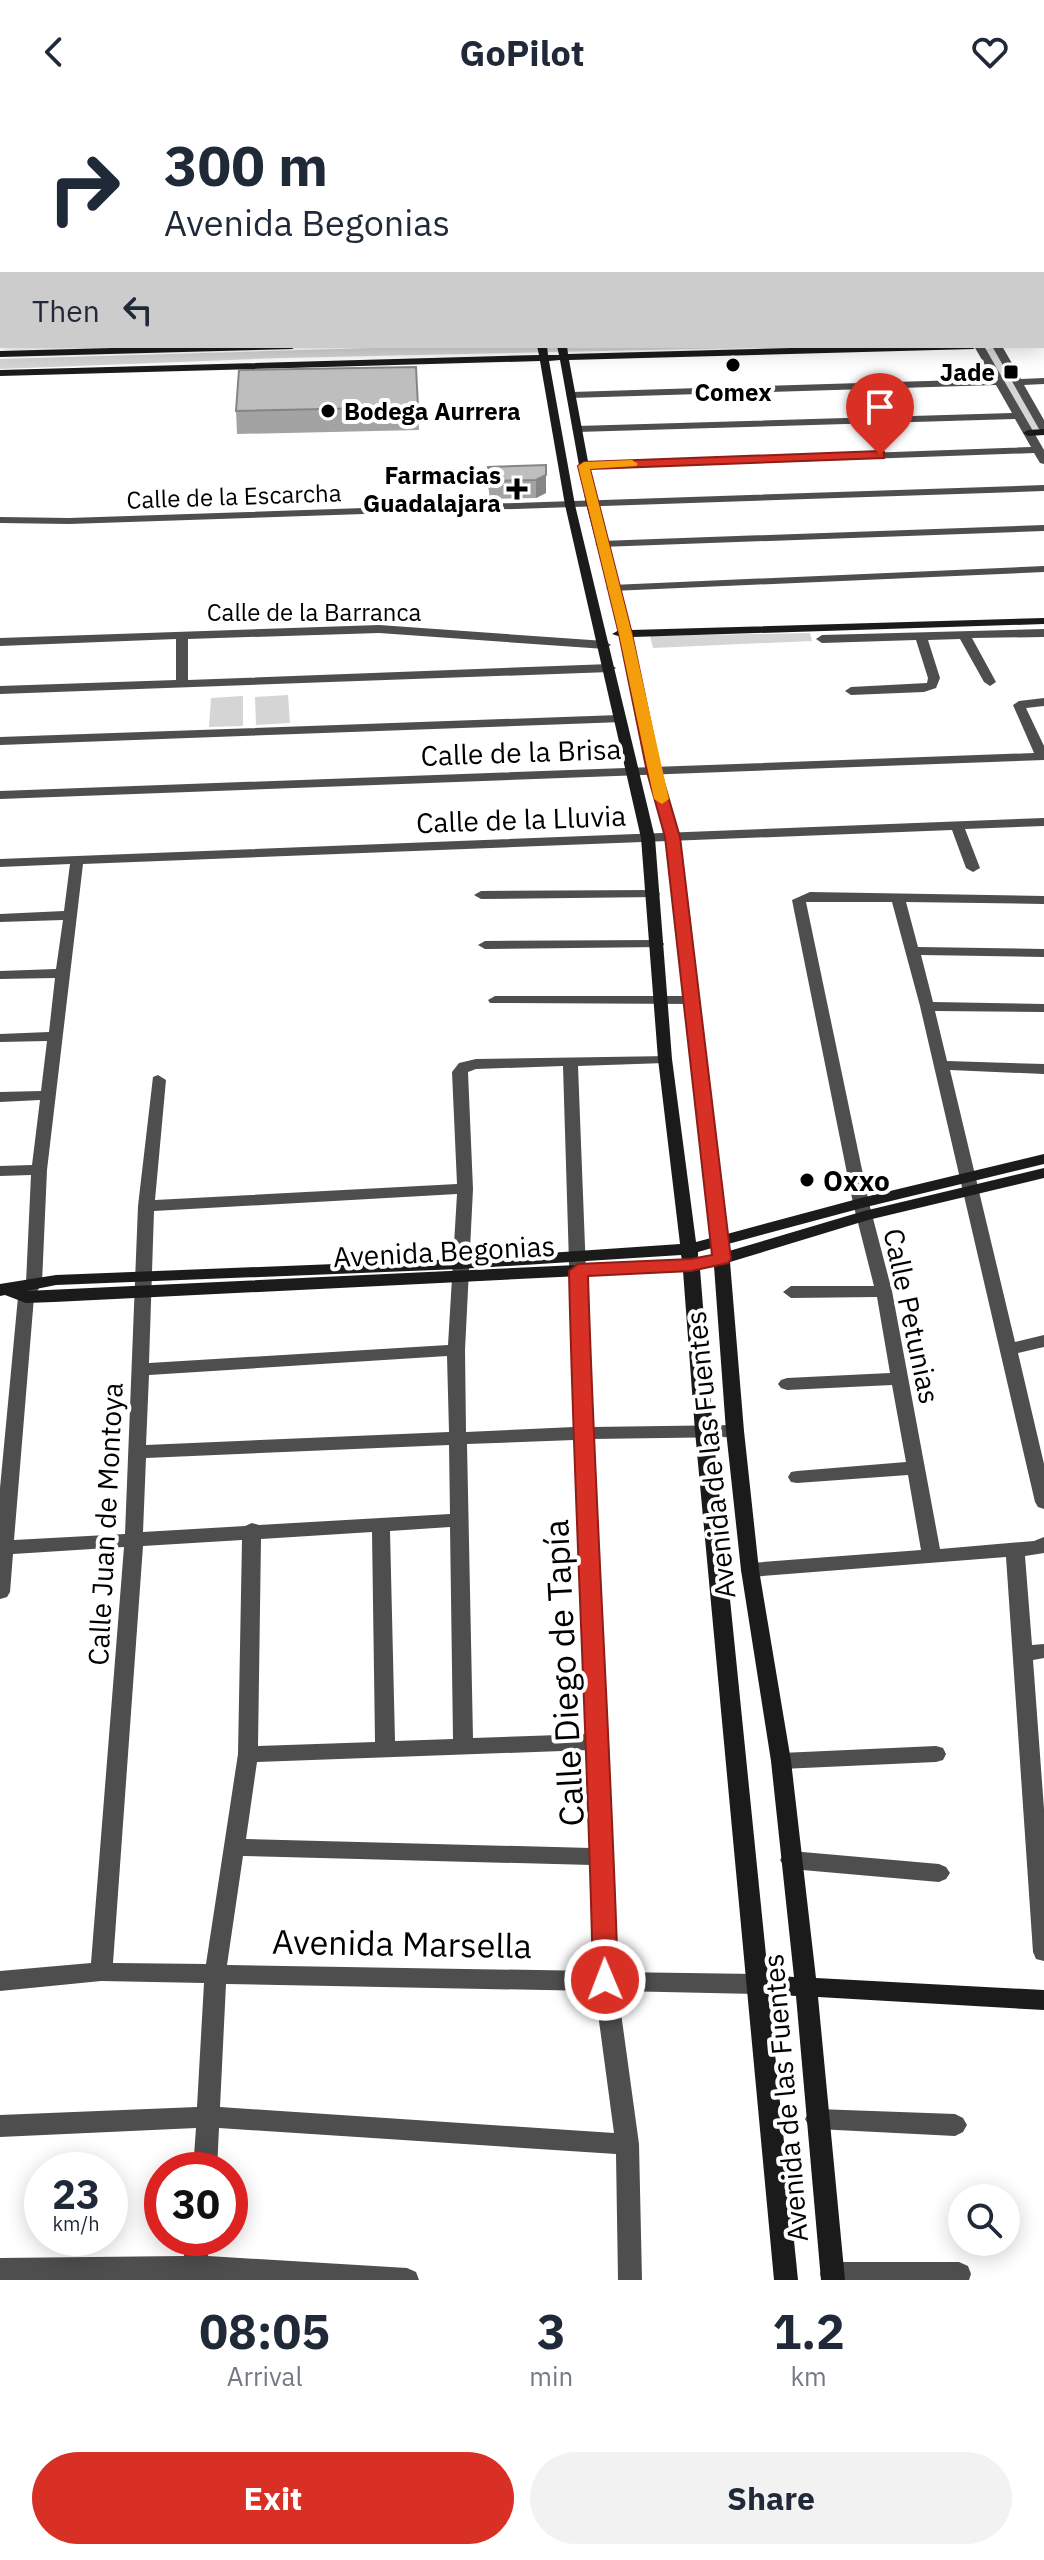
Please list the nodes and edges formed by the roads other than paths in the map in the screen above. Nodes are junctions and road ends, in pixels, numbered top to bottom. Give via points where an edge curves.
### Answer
1 (214, 348) edge
2 (542, 348) edge
3 (845, 348) edge
4 (980, 348) edge
5 (998, 348) edge
6 (781, 349) edge
7 (58, 352) junction
8 (563, 352) edge
9 (0, 354) edge
10 (545, 358) junction
11 (58, 372) junction
12 (0, 373) edge
13 (548, 376) junction
14 (1044, 381) edge
15 (1001, 382) junction
16 (1016, 382) junction
17 (570, 390) junction
18 (1040, 415) edge
19 (1020, 416) junction
20 (577, 429) junction
21 (1044, 430) edge
22 (1028, 433) junction
23 (1041, 456) edge
24 (584, 466) junction
25 (1044, 488) edge
26 (591, 504) junction
27 (570, 505) junction
28 (0, 520) edge
29 (1044, 528) edge
30 (601, 544) junction
31 (1044, 569) edge
32 (612, 588) junction
33 (1044, 621) edge
34 (1044, 633) edge
35 (0, 634) edge
36 (182, 635) junction
37 (964, 635) junction
38 (921, 636) junction
39 (627, 639) junction
40 (822, 639) dead end
41 (604, 640) junction
42 (0, 642) edge
43 (610, 668) junction
44 (990, 682) dead end
45 (182, 684) junction
46 (0, 690) edge
47 (851, 691) dead end
48 (1044, 702) edge
49 (619, 719) junction
50 (0, 741) edge
51 (1043, 756) edge
52 (631, 772) junction
53 (654, 772) junction
54 (0, 795) edge
55 (1044, 822) edge
56 (957, 825) junction
57 (672, 837) junction
58 (648, 838) junction
59 (77, 860) junction
60 (0, 863) edge
61 (973, 868) dead end
62 (653, 894) junction
63 (481, 895) dead end
64 (898, 898) junction
65 (1044, 900) edge
66 (71, 915) junction
67 (0, 918) edge
68 (657, 944) junction
69 (485, 945) dead end
70 (913, 951) junction
71 (1044, 953) edge
72 (64, 973) junction
73 (0, 975) edge
74 (495, 1000) dead end
75 (662, 1000) junction
76 (692, 1000) junction
77 (927, 1006) junction
78 (1044, 1008) edge
79 (56, 1036) junction
80 (0, 1038) edge
81 (665, 1059) junction
82 (570, 1062) junction
83 (940, 1065) junction
84 (1044, 1069) edge
85 (158, 1080) dead end
86 (50, 1095) junction
87 (0, 1097) edge
88 (1044, 1159) edge
89 (39, 1170) junction
90 (0, 1171) edge
91 (1044, 1173) edge
92 (969, 1184) junction
93 (465, 1189) junction
94 (146, 1206) junction
95 (862, 1209) junction
96 (721, 1250) junction
97 (690, 1257) junction
98 (578, 1263) junction
99 (460, 1270) junction
100 (143, 1285) junction
101 (17, 1290) edge
102 (884, 1291) junction
103 (791, 1292) dead end
104 (1044, 1341) edge
105 (456, 1350) junction
106 (1008, 1350) junction
107 (142, 1369) junction
108 (900, 1379) junction
109 (787, 1384) dead end
110 (704, 1431) junction
111 (735, 1431) junction
112 (583, 1433) junction
113 (458, 1441) junction
114 (139, 1452) junction
115 (917, 1468) junction
116 (797, 1477) dead end
117 (1044, 1502) edge
118 (458, 1520) junction
119 (381, 1525) junction
120 (252, 1530) junction
121 (134, 1538) junction
122 (1044, 1544) edge
123 (3, 1548) edge
124 (1015, 1550) junction
125 (932, 1558) junction
126 (750, 1570) junction
127 (0, 1592) edge
128 (1044, 1651) edge
129 (1023, 1654) junction
130 (599, 1742) junction
131 (463, 1747) junction
132 (385, 1751) junction
133 (248, 1754) junction
134 (936, 1754) dead end
135 (781, 1761) junction
136 (1038, 1761) edge
137 (234, 1847) junction
138 (603, 1857) junction
139 (791, 1860) junction
140 (939, 1873) dead end
141 (1041, 1876) edge
142 (1044, 1952) edge
143 (101, 1972) junction
144 (215, 1975) junction
145 (605, 1980) junction
146 (0, 1981) edge
147 (756, 1984) junction
148 (806, 1986) junction
149 (1044, 2000) edge
150 (209, 2117) junction
151 (817, 2119) junction
152 (955, 2125) dead end
153 (0, 2126) edge
154 (627, 2144) junction
155 (206, 2152) edge
156 (0, 2270) edge
157 (195, 2273) edge
158 (959, 2274) dead end
159 (833, 2277) edge
160 (407, 2280) edge
161 (630, 2280) edge
162 (786, 2280) edge

1 - 7 main road
2 - 10 main road, Avenida de las Fuentes
3 - 6 main road
4 - 15 street
5 - 16 street
6 - 8 main road
7 - 9 main road
7 - 11 main road
8 - 10 main road
8 - 17 main road, Avenida de las Fuentes
10 - 11 main road
10 - 13 main road, Avenida de las Fuentes
11 - 12 main road
13 - 17 main road via 563,376
13 - 27 main road, Avenida de las Fuentes
14 - 16 street
15 - 17 street
15 - 19 street
16 - 18 street
17 - 20 main road, Avenida de las Fuentes
18 - 21 street
19 - 20 street
19 - 22 street
20 - 24 main road, Avenida de las Fuentes
21 - 22 main road
22 - 23 street
23 - 24 street
24 - 26 main road, Avenida de las Fuentes
25 - 26 street, Calle de la Escarcha
26 - 27 street, Calle de la Escarcha
26 - 30 main road, Avenida de las Fuentes
27 - 28 street, Calle de la Escarcha
27 - 41 main road, Avenida de las Fuentes
29 - 30 street
30 - 32 main road, Avenida de las Fuentes
31 - 32 street
32 - 39 main road, Avenida de las Fuentes
33 - 39 main road, Calle de la Barranca
34 - 37 street
35 - 41 street, Calle de la Barranca via 381,620
36 - 41 street, Calle de la Barranca via 379,629
36 - 42 street, Calle de la Barranca
36 - 45 street
37 - 38 street
37 - 44 street
38 - 40 street
38 - 47 street via 932,685
39 - 41 main road, Calle de la Barranca
39 - 53 main road, Avenida de las Fuentes
41 - 43 main road, Avenida de las Fuentes
43 - 45 street
43 - 49 main road, Avenida de las Fuentes
45 - 46 street
48 - 51 street via 1019,705
49 - 50 street
49 - 52 main road, Avenida de las Fuentes
51 - 53 street, Calle de la Brisa
52 - 53 street, Calle de la Brisa
52 - 54 street, Calle de la Brisa
52 - 58 main road, Avenida de las Fuentes
53 - 57 main road, Avenida de las Fuentes
55 - 56 street, Calle de la Lluvia
56 - 57 street, Calle de la Lluvia
56 - 61 street
57 - 58 street, Calle de la Lluvia
57 - 76 main road, Avenida de las Fuentes
58 - 59 street, Calle de la Lluvia
58 - 62 main road, Avenida de las Fuentes
59 - 60 street, Calle de la Lluvia
59 - 66 street
62 - 63 street
62 - 68 main road, Avenida de las Fuentes
64 - 65 street
64 - 70 street
64 - 95 street, Calle Petunias via 800,898
66 - 67 street
66 - 72 street
68 - 69 street
68 - 75 main road, Avenida de las Fuentes
70 - 71 street
70 - 77 street
72 - 73 street
72 - 79 street
74 - 75 street
75 - 76 street
75 - 81 main road, Avenida de las Fuentes
76 - 96 main road, Avenida de las Fuentes
77 - 78 street
77 - 83 street
79 - 80 street
79 - 86 street
81 - 82 street
81 - 97 main road, Avenida de las Fuentes
82 - 93 street via 464,1066 460,1072
82 - 98 street, Calle Diego de Tapía
83 - 84 street
83 - 92 street
85 - 94 street, Calle Juan de Montoya
86 - 87 street
86 - 89 street
88 - 92 main road, Avenida Begonias
89 - 90 street
89 - 101 street
91 - 92 main road, Avenida Begonias
92 - 95 main road, Avenida Begonias
92 - 106 street
93 - 94 street
93 - 99 street
94 - 100 street, Calle Juan de Montoya
95 - 96 main road, Avenida Begonias
95 - 102 street, Calle Petunias
96 - 97 main road, Avenida Begonias
96 - 111 main road, Avenida de las Fuentes
97 - 98 main road, Avenida Begonias
97 - 110 main road, Avenida de las Fuentes
98 - 99 main road, Avenida Begonias
98 - 112 street, Calle Diego de Tapía
99 - 100 main road, Avenida Begonias
99 - 105 street
100 - 101 main road, Avenida Begonias
100 - 107 street, Calle Juan de Montoya
101 - 123 street
102 - 103 street
102 - 108 street, Calle Petunias
104 - 106 street
105 - 107 street
105 - 113 street
106 - 117 street
107 - 114 street, Calle Juan de Montoya
108 - 109 street
108 - 115 street, Calle Petunias
110 - 111 street
110 - 112 street
110 - 147 main road, Avenida de las Fuentes
111 - 126 main road, Avenida de las Fuentes
112 - 113 street
112 - 130 street, Calle Diego de Tapía
113 - 114 street
113 - 118 street
114 - 121 street, Calle Juan de Montoya
115 - 116 street
115 - 125 street, Calle Petunias
118 - 119 street
118 - 131 street
119 - 120 street
119 - 132 street
120 - 121 street
120 - 133 street
121 - 123 street
121 - 143 street, Calle Juan de Montoya
122 - 124 street
123 - 127 street
124 - 125 street
124 - 129 street
125 - 126 street
126 - 135 main road, Avenida de las Fuentes
128 - 129 street
129 - 136 street
130 - 131 street
130 - 138 street, Calle Diego de Tapía
131 - 132 street
132 - 133 street
133 - 137 street
134 - 135 street
135 - 139 main road, Avenida de las Fuentes
136 - 141 street
137 - 138 street
137 - 144 street
138 - 145 street, Calle Diego de Tapía
139 - 140 street
139 - 148 main road, Avenida de las Fuentes
141 - 142 street
143 - 144 street, Avenida Marsella
143 - 146 street, Avenida Marsella
144 - 145 street, Avenida Marsella
144 - 150 street
145 - 147 street, Avenida Marsella
145 - 154 street, Calle Diego de Tapía
147 - 148 main road, Avenida Marsella
147 - 162 main road, Avenida de las Fuentes
148 - 149 main road, Avenida Marsella
148 - 151 main road, Avenida de las Fuentes
150 - 153 street
150 - 154 street
150 - 155 street
151 - 152 street
151 - 159 main road, Avenida de las Fuentes
154 - 161 street, Calle Diego de Tapía
156 - 157 street
157 - 160 street
158 - 159 street

